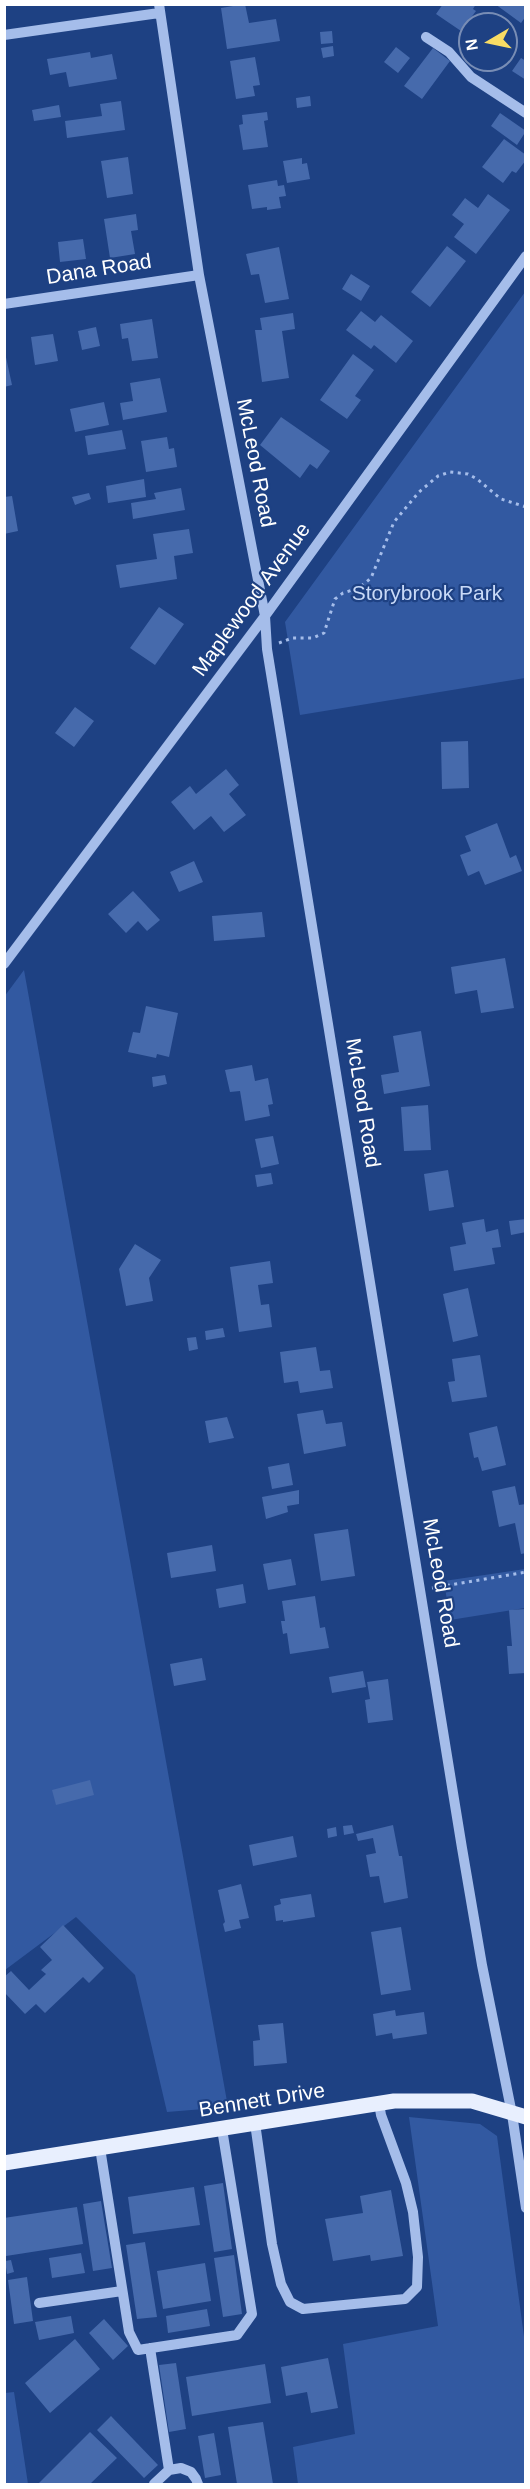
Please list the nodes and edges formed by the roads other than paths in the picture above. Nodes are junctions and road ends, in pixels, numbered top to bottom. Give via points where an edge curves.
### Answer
1 (159, 9) edge
2 (4, 35) edge
3 (426, 37) dead end
4 (525, 113) edge
5 (525, 256) edge
6 (199, 275) junction
7 (4, 304) edge
8 (265, 616) junction
9 (4, 964) edge
10 (379, 2103) junction
11 (519, 2116) edge
12 (255, 2123) junction
13 (222, 2129) junction
14 (100, 2148) junction
15 (4, 2163) edge
16 (525, 2208) edge
17 (122, 2291) junction
18 (39, 2303) dead end
19 (150, 2348) junction
20 (169, 2470) junction
21 (154, 2484) edge
22 (198, 2484) edge

1 - 2 street
1 - 6 street, McLeod Road
3 - 4 street via 449,52 471,77
5 - 8 street, Maplewood Avenue
6 - 7 street, Dana Road
6 - 8 street, McLeod Road
8 - 9 street, Maplewood Avenue
8 - 11 street, McLeod Road via 267,649 482,1965
10 - 11 main road, Bennett Drive via 472,2101
10 - 12 main road, Bennett Drive
10 - 12 street via 406,2183 414,2224 417,2287 405,2299 303,2309 290,2302 281,2284 272,2244
11 - 16 street, McLeod Road
12 - 13 main road, Bennett Drive
13 - 14 main road, Bennett Drive
13 - 19 street via 252,2314 237,2335
14 - 15 main road, Bennett Drive
14 - 17 street
17 - 18 street
17 - 19 street via 129,2332 138,2350
19 - 20 street
20 - 21 street
20 - 22 street via 182,2468

